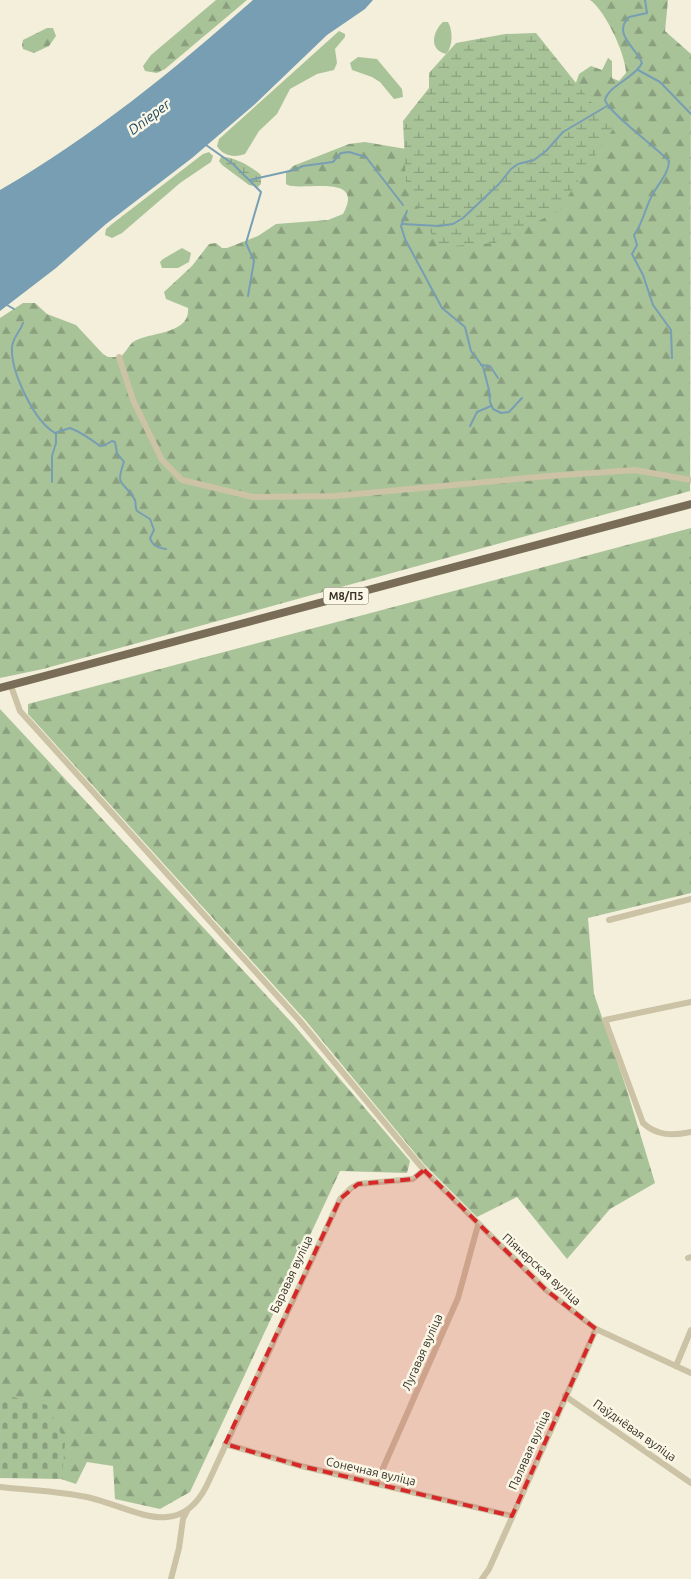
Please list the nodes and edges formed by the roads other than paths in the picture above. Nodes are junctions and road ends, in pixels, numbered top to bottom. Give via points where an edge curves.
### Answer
1 (119, 356) dead end
2 (691, 480) edge
3 (691, 504) edge
4 (11, 686) junction
5 (0, 688) edge
6 (691, 899) edge
7 (609, 920) dead end
8 (691, 1002) edge
9 (691, 1132) edge
10 (424, 1170) junction
11 (478, 1225) junction
12 (596, 1329) junction
13 (691, 1330) edge
14 (676, 1366) junction
15 (691, 1373) edge
16 (565, 1396) junction
17 (225, 1444) junction
18 (691, 1483) edge
19 (376, 1484) junction
20 (0, 1487) edge
21 (186, 1511) junction
22 (512, 1516) junction
23 (171, 1579) edge
24 (482, 1579) edge

1 - 2 street via 133,400 162,460 182,480 253,497 334,496 635,470
3 - 4 main road, М8/П5
4 - 5 main road, М8/П5
4 - 10 street, Піянерская вуліца via 25,717 300,1021
6 - 7 street
8 - 9 street via 605,1020 643,1123 664,1135
10 - 11 street, Піянерская вуліца
10 - 17 street, Баравая вуліца via 413,1179 358,1184 340,1199
11 - 12 street, Піянерская вуліца via 546,1290
11 - 19 street, Лугавая вуліца via 458,1298
12 - 14 street, Піянерская вуліца
12 - 16 street, Палявая вуліца
13 - 14 street
14 - 15 street, Піянерская вуліца
16 - 18 street, Паўднёвая вуліца
16 - 22 street, Палявая вуліца
17 - 19 street, Сонечная вуліца
17 - 21 street, Баравая вуліца via 203,1493
19 - 22 street, Сонечная вуліца
20 - 21 street via 103,1500 154,1518 175,1516
21 - 23 street
22 - 24 street, Палявая вуліца

